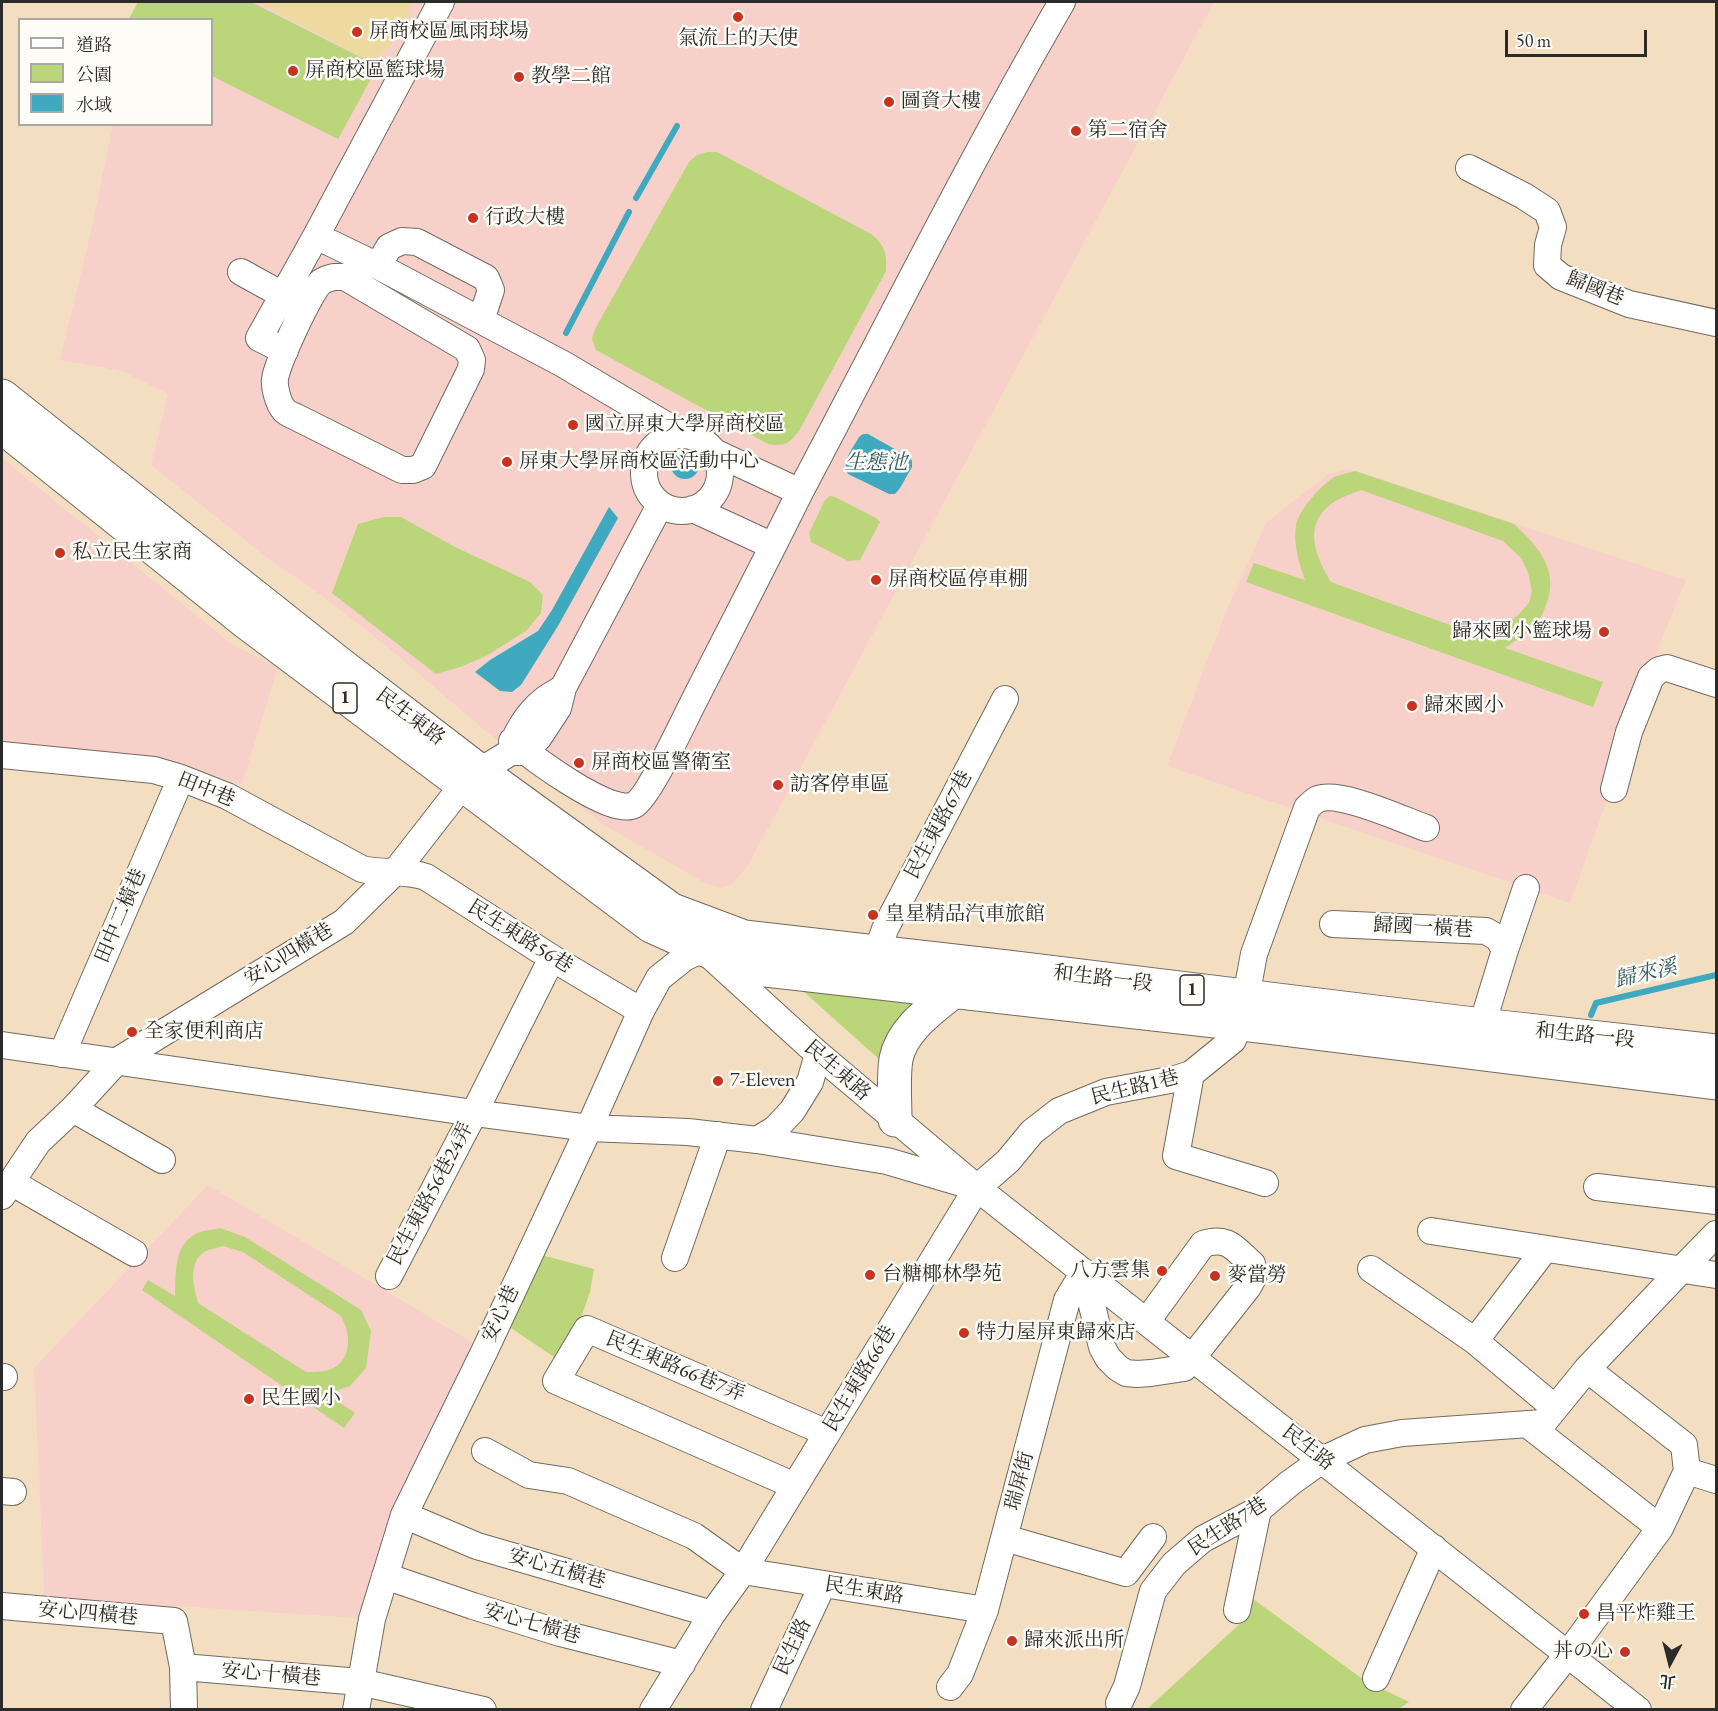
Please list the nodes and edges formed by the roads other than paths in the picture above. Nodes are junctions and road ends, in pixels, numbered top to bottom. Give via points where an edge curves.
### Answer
1 (441, 2) edge
2 (1062, 2) edge
3 (1469, 168) dead end
4 (316, 236) junction
5 (378, 266) junction
6 (241, 272) dead end
7 (294, 301) junction
8 (481, 320) junction
9 (1716, 323) edge
10 (2, 396) edge
11 (2, 428) edge
12 (681, 434) junction
13 (714, 452) junction
14 (800, 492) junction
15 (660, 505) junction
16 (693, 509) junction
17 (774, 546) junction
18 (1716, 684) edge
19 (1005, 699) dead end
20 (516, 748) junction
21 (2, 755) edge
22 (181, 778) junction
23 (471, 779) junction
24 (1614, 789) dead end
25 (1426, 828) dead end
26 (395, 872) junction
27 (1526, 888) dead end
28 (466, 904) junction
29 (672, 910) junction
30 (1333, 924) dead end
31 (495, 932) dead end
32 (702, 949) junction
33 (1505, 950) junction
34 (876, 952) junction
35 (552, 958) junction
36 (954, 991) junction
37 (1245, 997) junction
38 (641, 1011) junction
39 (1482, 1025) junction
40 (2, 1045) edge
41 (1716, 1051) edge
42 (62, 1054) junction
43 (818, 1054) junction
44 (117, 1061) junction
45 (1191, 1074) junction
46 (1716, 1083) edge
47 (73, 1109) junction
48 (474, 1113) junction
49 (895, 1120) junction
50 (589, 1128) junction
51 (718, 1135) junction
52 (758, 1140) junction
53 (162, 1160) dead end
54 (1265, 1183) dead end
55 (1597, 1187) dead end
56 (976, 1188) junction
57 (6, 1189) edge
58 (1716, 1201) edge
59 (1431, 1231) dead end
60 (1716, 1234) edge
61 (1545, 1249) junction
62 (134, 1252) dead end
63 (675, 1258) dead end
64 (1371, 1269) dead end
65 (1681, 1270) junction
66 (1084, 1272) junction
67 (1716, 1275) edge
68 (388, 1276) dead end
69 (1147, 1321) junction
70 (1476, 1341) junction
71 (1193, 1358) junction
72 (1587, 1369) junction
73 (1555, 1408) junction
74 (1527, 1424) junction
75 (827, 1434) junction
76 (485, 1451) dead end
77 (1322, 1460) junction
78 (1688, 1471) junction
79 (1716, 1479) edge
80 (795, 1486) junction
81 (1258, 1510) junction
82 (405, 1515) junction
83 (1660, 1528) junction
84 (1153, 1537) dead end
85 (1005, 1538) junction
86 (1434, 1548) junction
87 (743, 1571) junction
88 (385, 1576) junction
89 (823, 1584) junction
90 (2, 1606) edge
91 (985, 1610) junction
92 (1238, 1610) dead end
93 (712, 1614) junction
94 (1568, 1654) junction
95 (682, 1664) junction
96 (183, 1667) junction
97 (1376, 1678) dead end
98 (360, 1682) junction
99 (950, 1687) dead end
100 (1119, 1703) dead end
101 (184, 1710) edge
102 (356, 1710) edge
103 (483, 1710) edge
104 (653, 1710) edge
105 (764, 1710) edge
106 (1524, 1710) edge
107 (1638, 1710) edge

1 - 4 street
2 - 14 street
3 - 9 street, 歸國巷 via 1547,211 1553,227 1547,265 1561,277 1629,304
4 - 5 street
4 - 7 street
5 - 8 street
5 - 8 street via 389,247 402,241 417,242 486,278 491,290
6 - 7 street
7 - 7 street via 322,281 345,277 467,349 471,369 423,466 402,470 284,410 275,379 285,351
8 - 12 street
10 - 23 main road, 民生東路 / 1 via 340,664
11 - 23 main road, 民生東路 / 1 via 247,623
12 - 13 street via 700,439
12 - 15 street via 660,441 645,462 646,487
13 - 14 street
13 - 16 street via 721,474 718,486 704,504
14 - 17 street
15 - 16 street via 681,511
15 - 20 street via 563,688 542,701 517,731
16 - 17 street
17 - 20 street via 664,760 645,795 634,805 609,804
18 - 24 street via 1667,668 1651,677 1629,732
19 - 34 street, 民生東路67巷
20 - 23 street
21 - 22 street, 田中巷 via 154,770
22 - 26 street, 田中巷 via 227,796 362,869
22 - 42 street, 田中二橫巷
23 - 26 street, 安心四橫巷
23 - 29 main road, 民生東路 / 1
23 - 32 main road, 民生東路 / 1 via 651,926
25 - 37 street via 1347,799 1318,799 1307,808 1262,927
26 - 28 street, 民生東路56巷 via 426,877
26 - 44 street, 安心四橫巷 via 344,922
27 - 33 street
28 - 31 street via 464,918
28 - 35 street, 民生東路56巷
29 - 32 street, 民生東路
29 - 34 main road, 和生路一段 / 1 via 744,937
30 - 33 street, 歸國一橫巷 via 1486,931
32 - 36 main road, 和生路一段 / 1 via 766,970
32 - 38 street, 安心巷 via 659,978
32 - 43 street, 民生東路
33 - 39 street
34 - 37 main road, 和生路一段 / 1
35 - 38 street, 民生東路56巷
35 - 48 street, 民生東路56巷24弄
36 - 37 main road, 和生路一段 / 1
36 - 49 main road via 917,1022 902,1042 896,1058
37 - 39 main road, 和生路一段 / 1
37 - 45 street, 民生路1巷 via 1233,1040
37 - 46 main road, 和生路一段 / 1
38 - 50 street, 安心巷
39 - 41 main road, 和生路一段 / 1
40 - 42 street
42 - 44 street
43 - 49 street, 民生東路
43 - 52 street via 810,1082 792,1112
44 - 47 street, 安心四橫巷
44 - 48 street
45 - 54 street via 1176,1156
45 - 56 street, 民生路1巷 via 1106,1092 1059,1111
47 - 53 street
47 - 57 street, 安心四橫巷 via 38,1142
48 - 50 street
48 - 68 street, 民生東路56巷24弄
49 - 56 street, 民生東路
50 - 51 street
50 - 82 street, 安心巷
51 - 52 street
51 - 63 street
52 - 56 street via 887,1161
55 - 58 street
56 - 66 street, 民生路
56 - 75 street, 民生東路66巷
57 - 62 street
59 - 61 street
60 - 65 street, 民生路7巷
61 - 65 street
61 - 70 street
64 - 70 street
65 - 67 street
65 - 72 street, 民生路7巷
66 - 69 street, 民生路
66 - 71 street via 1102,1347 1118,1368 1137,1374 1167,1371 1184,1368
66 - 85 street, 瑞屏街 via 1067,1300
69 - 71 street, 民生路
69 - 71 street via 1203,1244 1216,1240 1229,1244 1252,1264 1254,1278
70 - 73 street
71 - 77 street, 民生路
72 - 73 street, 民生路7巷
72 - 78 street via 1684,1445
73 - 74 street, 民生路7巷 via 1543,1423
74 - 77 street, 民生路7巷 via 1402,1433 1365,1440
74 - 83 street
75 - 80 street, 民生東路66巷
75 - 80 street, 民生東路66巷7弄 via 587,1329 556,1380
76 - 87 street via 529,1475 568,1481 694,1536
77 - 81 street, 民生路7巷
77 - 86 street, 民生路
78 - 79 street
78 - 83 street
80 - 87 street, 民生東路66巷
81 - 92 street
81 - 100 street, 民生路7巷 via 1203,1539 1174,1564 1153,1591
82 - 88 street, 安心巷
82 - 93 street, 安心五橫巷 via 477,1546
83 - 94 street
84 - 85 street via 1126,1573
85 - 91 street, 瑞屏街
86 - 94 street, 民生路
86 - 97 street
87 - 89 street, 民生東路
87 - 93 street
88 - 95 street, 安心七橫巷 via 560,1633
88 - 98 street, 安心巷
89 - 91 street, 民生東路
89 - 105 street, 民生路
90 - 96 street, 安心四橫巷 via 174,1622
91 - 99 street, 瑞屏街 via 960,1674
93 - 95 street
94 - 106 street
94 - 107 street, 民生路
95 - 104 street
96 - 98 street, 安心十橫巷
96 - 101 street
98 - 102 street, 安心巷
98 - 103 street, 安心十橫巷

